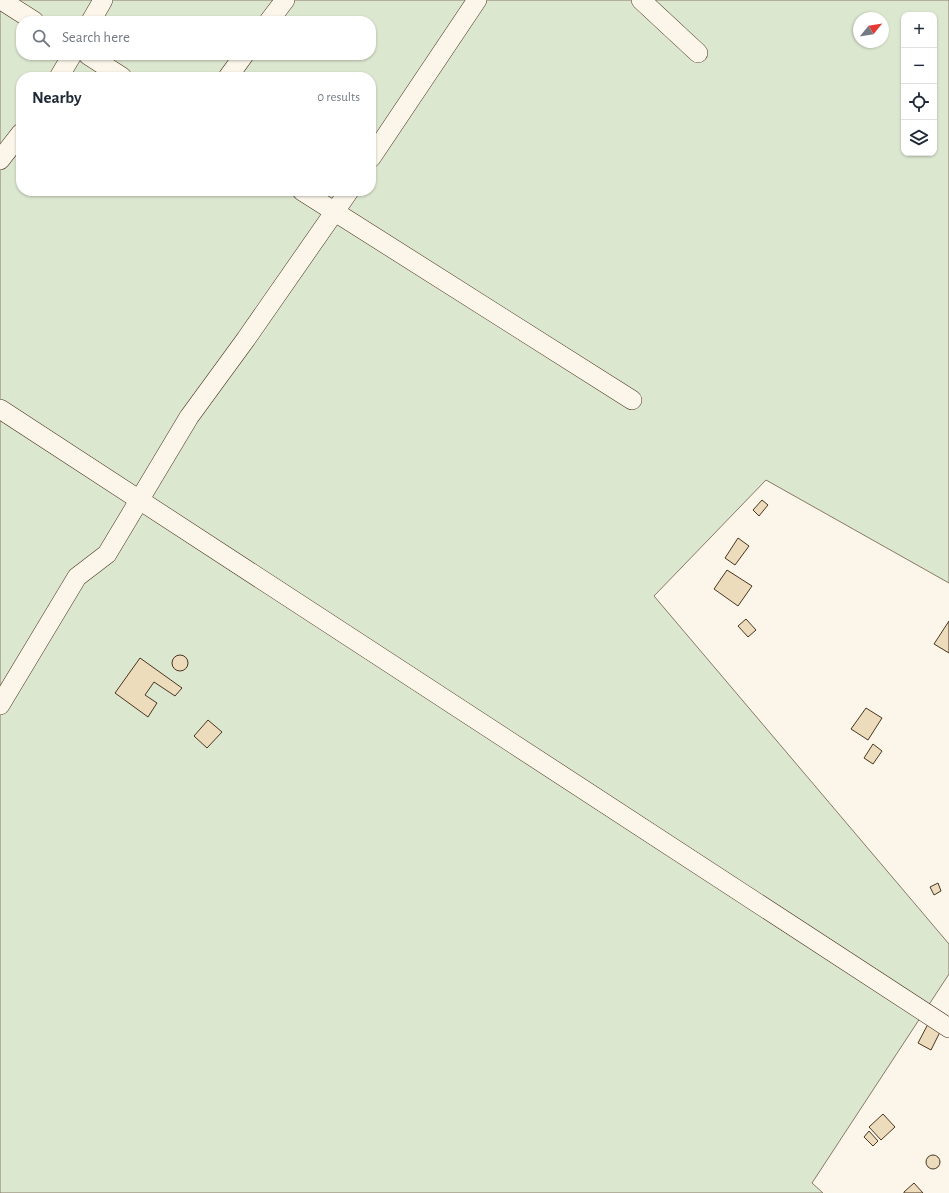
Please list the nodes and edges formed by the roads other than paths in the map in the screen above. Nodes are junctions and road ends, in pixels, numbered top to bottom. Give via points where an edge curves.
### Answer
1 (1, 0) edge
2 (103, 0) edge
3 (285, 0) edge
4 (476, 0) edge
5 (641, 0) edge
6 (26, 16) edge
7 (94, 16) edge
8 (273, 16) edge
9 (698, 53) dead end
10 (69, 60) edge
11 (96, 60) edge
12 (240, 60) edge
13 (62, 72) edge
14 (114, 72) edge
15 (232, 72) edge
16 (16, 140) edge
17 (376, 150) edge
18 (0, 160) edge
19 (310, 196) edge
20 (346, 196) edge
21 (335, 212) junction
22 (632, 400) dead end
23 (0, 409) edge
24 (140, 500) junction
25 (0, 705) edge
26 (947, 1021) edge

1 - 6 street
2 - 7 street
3 - 8 street
4 - 17 street
5 - 9 street
10 - 13 street
11 - 14 street
12 - 15 street
16 - 18 street
19 - 21 street
20 - 21 street
21 - 22 street
21 - 24 street via 246,340 189,416
23 - 24 street
24 - 25 street via 107,554 77,578
24 - 26 street

